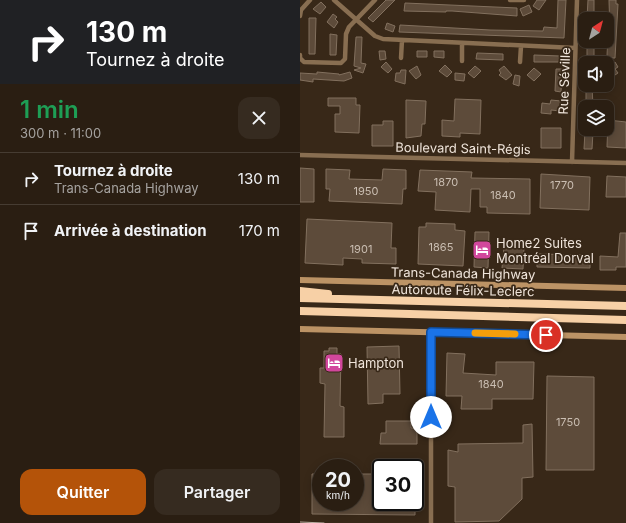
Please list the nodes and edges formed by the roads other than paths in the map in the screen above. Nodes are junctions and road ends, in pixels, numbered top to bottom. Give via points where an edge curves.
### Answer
1 (310, 0) edge
2 (334, 0) edge
3 (375, 0) edge
4 (510, 0) edge
5 (524, 0) edge
6 (577, 0) edge
7 (300, 16) edge
8 (356, 19) junction
9 (402, 40) junction
10 (462, 43) junction
11 (520, 46) junction
12 (576, 48) junction
13 (300, 55) edge
14 (401, 58) dead end
15 (462, 61) dead end
16 (520, 62) dead end
17 (300, 155) edge
18 (572, 162) junction
19 (626, 163) edge
20 (300, 280) edge
21 (626, 288) edge
22 (300, 291) edge
23 (300, 298) edge
24 (384, 300) junction
25 (626, 306) edge
26 (300, 311) edge
27 (343, 312) junction
28 (300, 315) edge
29 (626, 320) edge
30 (300, 329) edge
31 (431, 332) junction
32 (626, 337) edge
33 (431, 523) edge

1 - 7 street via 301,10
2 - 8 street
3 - 8 street
4 - 5 street
6 - 12 street, Rue Séville
8 - 9 street via 375,36
8 - 13 street via 346,34 345,60 341,63 304,62
9 - 10 street
9 - 14 street
10 - 11 street
10 - 15 street
11 - 12 street
11 - 16 street
12 - 18 street, Rue Séville
17 - 18 street, Boulevard Saint-Régis
18 - 19 street, Boulevard Saint-Régis
20 - 21 main road, Trans-Canada Highway
22 - 24 highway
23 - 24 highway, Autoroute Félix-Leclerc
24 - 25 highway, Autoroute Félix-Leclerc
26 - 27 highway, Autoroute Félix-Leclerc
27 - 28 highway
27 - 29 highway, Autoroute Félix-Leclerc
30 - 31 main road
31 - 32 main road
31 - 33 street

